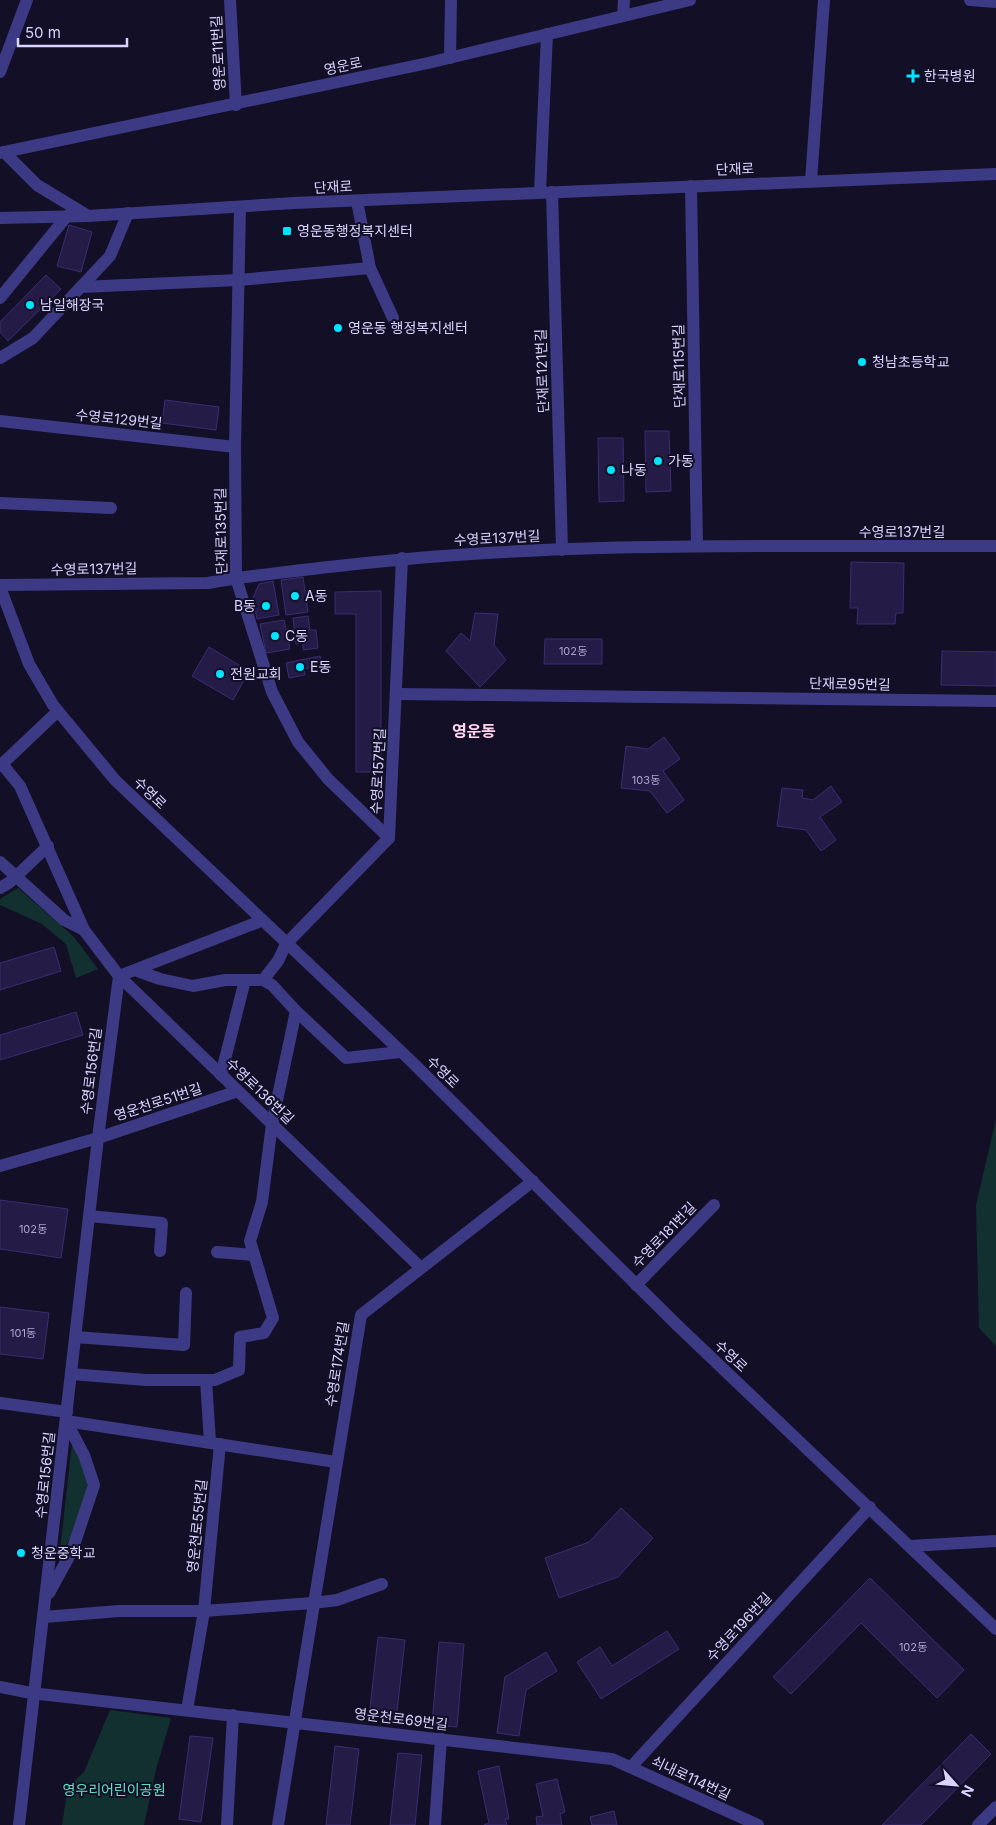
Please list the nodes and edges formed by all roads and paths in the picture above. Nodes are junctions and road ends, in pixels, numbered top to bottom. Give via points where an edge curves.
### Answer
1 (230, 0) edge
2 (451, 0) edge
3 (624, 0) edge
4 (690, 0) edge
5 (824, 0) edge
6 (970, 0) edge
7 (24, 1) edge
8 (996, 2) edge
9 (623, 16) junction
10 (548, 34) junction
11 (450, 58) junction
12 (0, 72) edge
13 (236, 105) junction
14 (2, 153) edge
15 (996, 174) edge
16 (811, 181) junction
17 (691, 186) junction
18 (546, 192) junction
19 (357, 200) junction
20 (240, 207) junction
21 (128, 214) junction
22 (66, 216) junction
23 (88, 216) junction
24 (0, 218) edge
25 (370, 268) junction
26 (239, 280) junction
27 (82, 288) junction
28 (0, 298) edge
29 (393, 318) dead end
30 (0, 358) edge
31 (0, 421) edge
32 (235, 447) junction
33 (0, 503) edge
34 (111, 508) dead end
35 (697, 545) junction
36 (996, 546) edge
37 (562, 550) junction
38 (402, 558) junction
39 (236, 578) junction
40 (0, 586) edge
41 (397, 694) junction
42 (996, 701) edge
43 (58, 711) junction
44 (1, 765) edge
45 (389, 838) junction
46 (48, 846) junction
47 (0, 862) edge
48 (15, 877) junction
49 (0, 888) edge
50 (262, 921) junction
51 (84, 930) junction
52 (286, 944) junction
53 (135, 970) junction
54 (119, 976) junction
55 (245, 980) junction
56 (263, 980) junction
57 (296, 1011) junction
58 (400, 1052) junction
59 (221, 1075) junction
60 (238, 1091) junction
61 (272, 1124) junction
62 (98, 1138) junction
63 (0, 1166) edge
64 (533, 1181) junction
65 (714, 1205) dead end
66 (89, 1216) junction
67 (160, 1252) dead end
68 (217, 1252) dead end
69 (254, 1254) junction
70 (421, 1268) junction
71 (636, 1285) junction
72 (186, 1293) dead end
73 (76, 1337) junction
74 (71, 1374) junction
75 (206, 1380) junction
76 (0, 1403) edge
77 (67, 1416) junction
78 (215, 1443) junction
79 (336, 1462) junction
80 (870, 1507) junction
81 (996, 1541) edge
82 (910, 1546) junction
83 (382, 1584) dead end
84 (46, 1597) junction
85 (313, 1603) junction
86 (204, 1611) junction
87 (44, 1616) junction
88 (996, 1629) edge
89 (0, 1687) edge
90 (36, 1693) junction
91 (187, 1710) junction
92 (233, 1715) junction
93 (294, 1722) junction
94 (441, 1739) junction
95 (612, 1759) joint
96 (631, 1767) junction
97 (994, 1812) edge
98 (19, 1825) edge
99 (227, 1825) edge
100 (278, 1825) edge
101 (435, 1825) edge
102 (758, 1825) edge
103 (978, 1825) edge

1 - 13 street, 영운로11번길
2 - 11 street
3 - 9 street
4 - 9 street, 영운로
5 - 16 street
6 - 8 street
7 - 12 street
9 - 10 street, 영운로
10 - 11 street, 영운로
10 - 18 street
11 - 13 street, 영운로
13 - 14 street, 영운로
14 - 23 street via 37,184
15 - 16 street, 단재로
16 - 17 street, 단재로
17 - 18 street, 단재로
17 - 35 street, 단재로115번길
18 - 19 street, 단재로
18 - 37 street, 단재로121번길
19 - 20 street, 단재로
19 - 25 street
20 - 21 street, 단재로
20 - 26 street, 단재로135번길
21 - 23 street, 단재로
21 - 27 street via 110,256
22 - 23 street, 단재로
22 - 24 street, 단재로
22 - 28 street
25 - 26 street
25 - 29 street
26 - 27 street
26 - 32 street, 단재로135번길
27 - 30 street via 33,338
31 - 32 street, 수영로129번길
32 - 39 street, 단재로135번길
33 - 34 street
35 - 36 street, 수영로137번길 via 755,548
35 - 37 street, 수영로137번길
37 - 38 street, 수영로137번길
38 - 39 street, 수영로137번길
38 - 41 street, 수영로157번길
39 - 40 street, 수영로137번길 via 208,583
39 - 45 street, 단재로135번길 via 272,692 298,742 328,779
40 - 43 street, 수영로 via 29,664
41 - 42 street, 단재로95번길
41 - 45 street, 수영로157번길
43 - 44 street
43 - 50 street, 수영로 via 115,780
44 - 46 street, 수영로136번길 via 20,786
45 - 52 street
46 - 48 street
46 - 51 street, 수영로136번길
47 - 48 street, 수영로136번길
48 - 49 street
48 - 51 street, 수영로136번길 via 64,920
50 - 52 street, 수영로
50 - 53 street
51 - 54 street, 수영로136번길
52 - 56 street
52 - 58 street, 수영로
53 - 54 street
53 - 55 street via 193,986
54 - 59 street, 수영로136번길
54 - 62 street, 수영로156번길
55 - 56 street
55 - 59 street
56 - 57 street via 272,985
57 - 58 street via 346,1058
57 - 61 street
58 - 64 street, 수영로
59 - 60 street, 수영로136번길
60 - 61 street, 수영로136번길
60 - 62 street, 영운천로51번길
61 - 69 street via 262,1202 250,1242
61 - 70 street, 수영로136번길
62 - 63 street, 영운천로51번길
62 - 66 street, 수영로156번길
64 - 70 street, 수영로174번길
64 - 71 street, 수영로
65 - 71 street, 수영로181번길
66 - 67 street via 162,1223
66 - 73 street, 수영로156번길
68 - 69 street
69 - 75 street via 273,1318 264,1333 240,1337 239,1370 215,1380
70 - 79 street, 수영로174번길 via 360,1315
71 - 80 street, 수영로
72 - 73 street via 184,1345
73 - 74 street, 수영로156번길
74 - 75 street via 146,1380
74 - 77 street, 수영로156번길
75 - 78 street, 영운천로55번길
76 - 77 street
77 - 78 street
77 - 84 street, 수영로156번길
77 - 84 street via 94,1485 72,1551
78 - 79 street
78 - 86 street, 영운천로55번길
79 - 85 street, 수영로174번길
80 - 82 street, 수영로
80 - 96 street, 수영로196번길
81 - 82 street
82 - 88 street, 수영로
83 - 85 street via 337,1600
84 - 87 street, 수영로156번길
85 - 86 street
85 - 93 street, 수영로174번길
86 - 87 street via 119,1611
86 - 91 street
87 - 90 street, 수영로156번길
89 - 90 street, 영운천로69번길
90 - 91 street, 영운천로69번길
90 - 98 street
91 - 92 street, 영운천로69번길
92 - 93 street, 영운천로69번길
92 - 99 street
93 - 94 street, 영운천로69번길
93 - 100 street, 수영로174번길
94 - 95 street, 영운천로69번길
94 - 101 street
95 - 96 street, 쇠내로114번길
96 - 102 street, 쇠내로114번길
97 - 103 street

